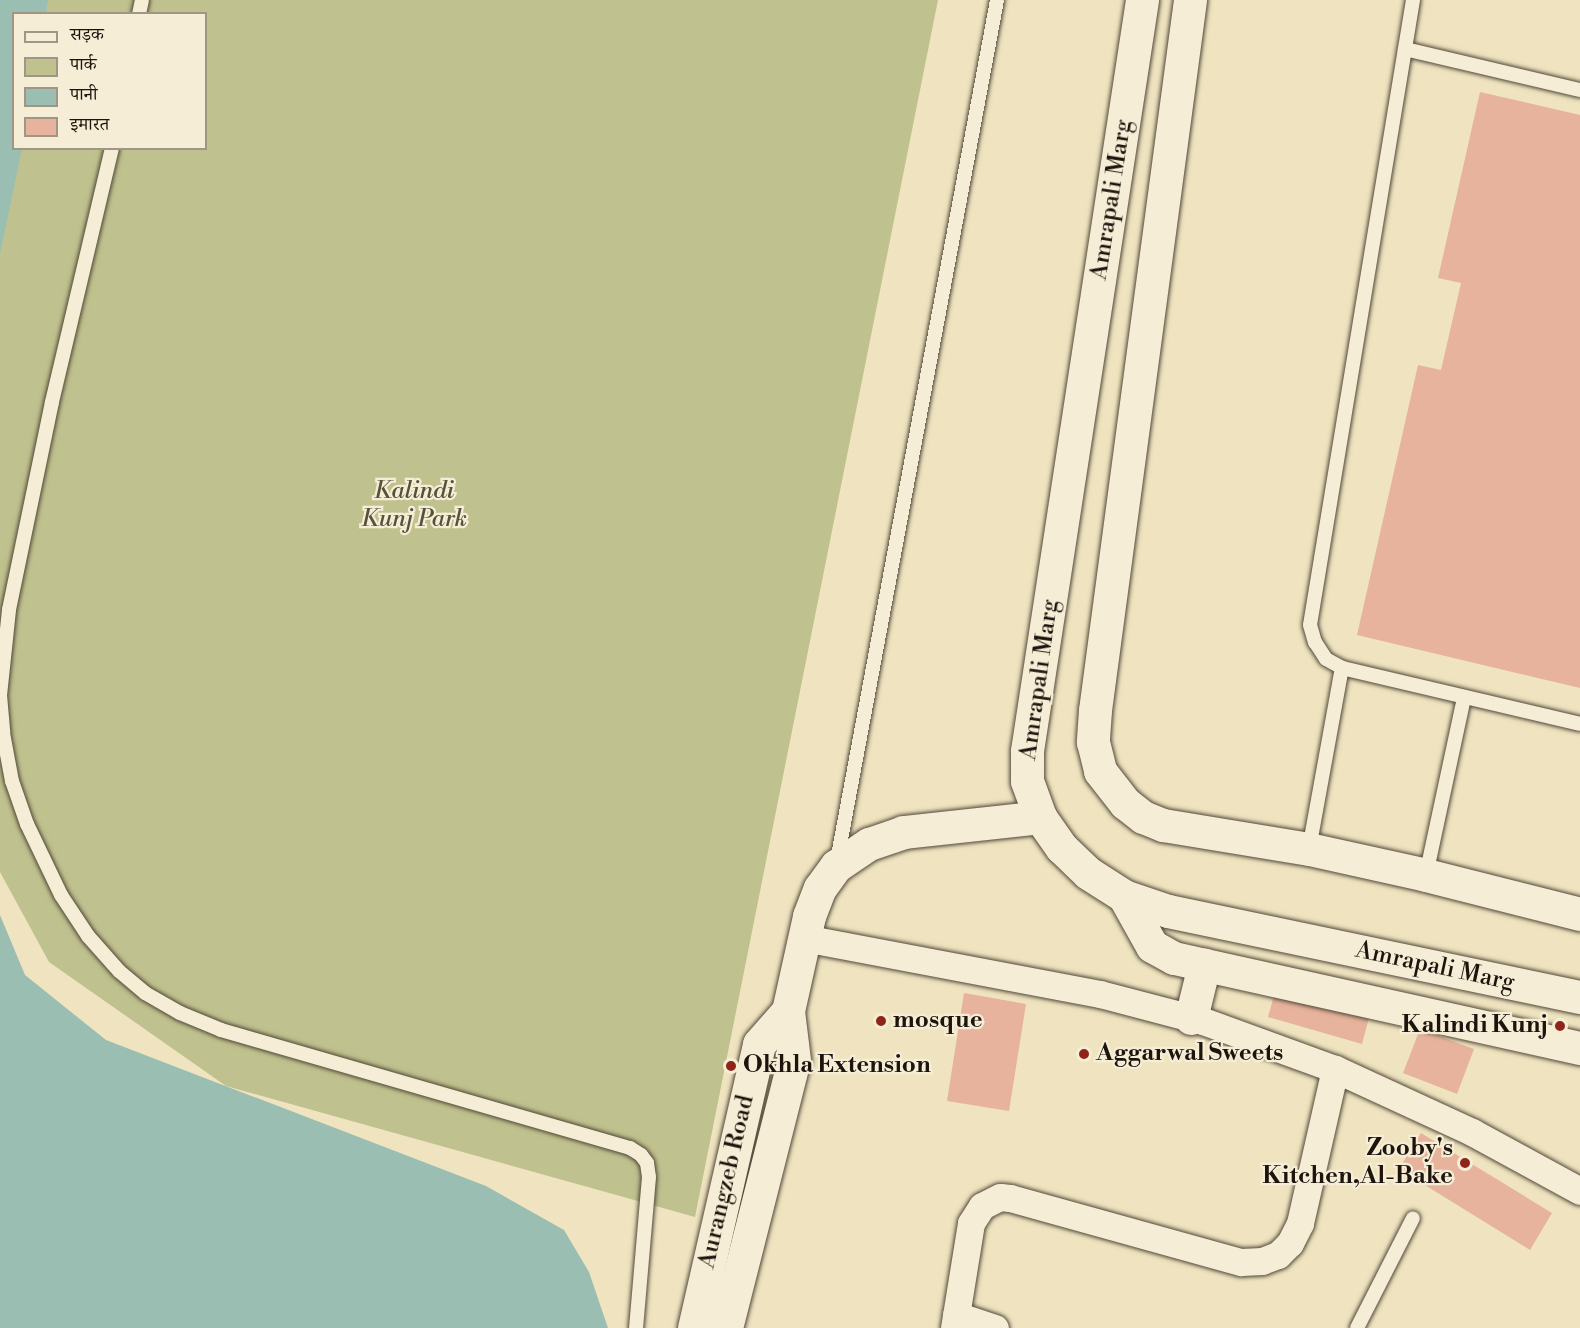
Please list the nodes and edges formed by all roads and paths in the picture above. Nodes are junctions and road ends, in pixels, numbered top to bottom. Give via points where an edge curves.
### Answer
1 (997, 0) edge
2 (1142, 0) edge
3 (1190, 0) edge
4 (1413, 0) edge
5 (1405, 49) junction
6 (1580, 90) edge
7 (112, 150) edge
8 (1342, 668) junction
9 (1464, 697) junction
10 (1580, 724) edge
11 (1040, 817) junction
12 (1309, 849) junction
13 (836, 866) junction
14 (1426, 875) junction
15 (1124, 896) junction
16 (1580, 914) edge
17 (804, 938) junction
18 (1204, 965) junction
19 (1580, 997) edge
20 (788, 1011) junction
21 (1191, 1018) junction
22 (1580, 1048) edge
23 (1335, 1069) junction
24 (1580, 1191) edge
25 (1413, 1218) dead end
26 (955, 1322) edge
27 (636, 1328) edge
28 (694, 1328) edge
29 (726, 1328) edge
30 (995, 1328) edge
31 (1357, 1328) edge

1 - 13 lane
2 - 11 main road, Amrapali Marg via 1027,751 1027,781
3 - 12 main road, Amrapali Marg via 1093,742 1100,771 1125,803 1143,817 1162,825
4 - 5 lane
5 - 6 lane
5 - 8 lane via 1310,625 1326,659
7 - 27 lane via 52,402 9,610 0,695 3,734 12,781 27,824 61,895 88,936 145,993 180,1013 221,1030 630,1148 641,1155 650,1177
8 - 9 lane
8 - 12 lane
9 - 10 lane
9 - 14 lane
11 - 13 main road, Aurangzeb Road via 903,832 869,844
11 - 15 main road, Amrapali Marg via 1061,847 1088,873
12 - 14 main road, Amrapali Marg
13 - 17 main road, Aurangzeb Road via 820,888
14 - 16 main road, Amrapali Marg
15 - 18 main road via 1152,946 1174,958
15 - 19 main road, Amrapali Marg via 1168,911
17 - 20 main road, Aurangzeb Road
17 - 21 street via 1101,994
18 - 21 main road
18 - 22 main road
20 - 28 main road, Aurangzeb Road via 759,1044
20 - 29 main road, Aurangzeb Road via 794,1060
21 - 23 street
23 - 24 street via 1472,1132
23 - 26 street via 1300,1223 1290,1243 1278,1255 1262,1262 1241,1262 1000,1197 982,1206 971,1223
25 - 31 lane
26 - 30 street

